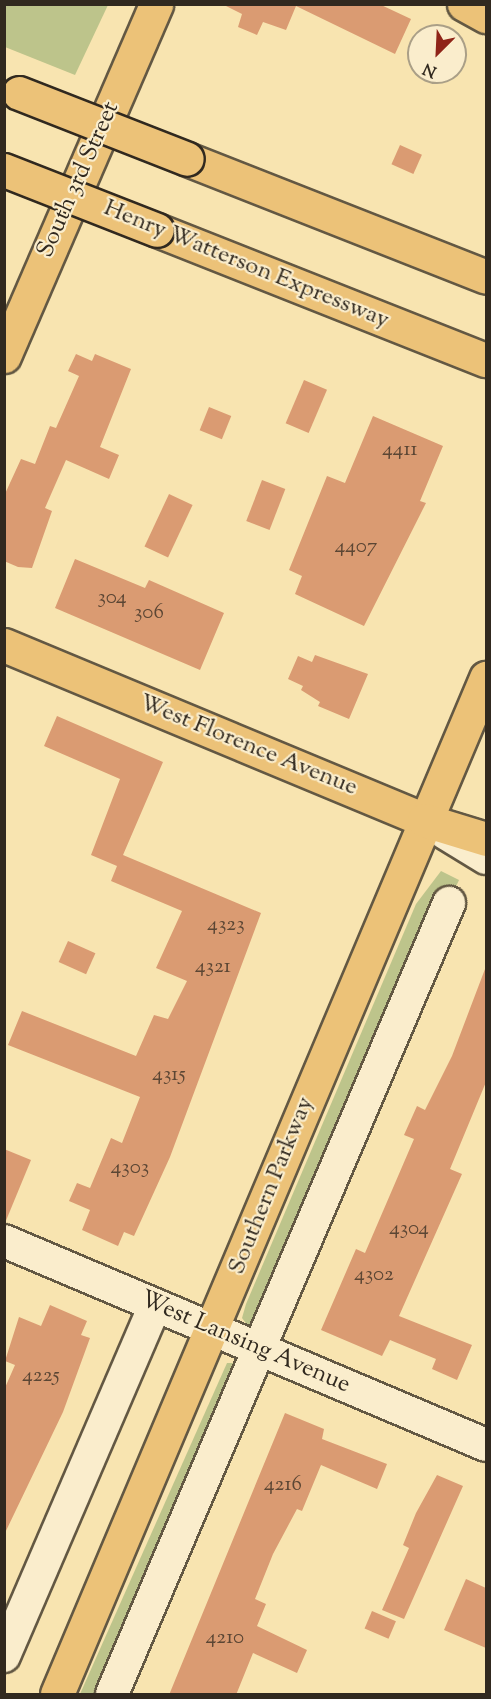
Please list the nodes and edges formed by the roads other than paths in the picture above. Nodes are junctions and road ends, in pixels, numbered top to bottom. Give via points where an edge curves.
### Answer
1 (156, 4) edge
2 (464, 4) edge
3 (486, 16) edge
4 (12, 91) edge
5 (4, 170) edge
6 (486, 277) edge
7 (4, 356) edge
8 (486, 360) edge
9 (4, 645) edge
10 (486, 678) edge
11 (424, 820) junction
12 (486, 839) edge
13 (486, 858) edge
14 (449, 903) dead end
15 (4, 1241) edge
16 (155, 1305) junction
17 (212, 1330) junction
18 (259, 1349) junction
19 (486, 1445) edge
20 (4, 1656) edge
21 (57, 1695) edge
22 (112, 1695) edge

1 - 7 main road, South 3rd Street
2 - 3 main road
4 - 6 main road, bridge
5 - 8 main road, Henry Watterson Expressway, bridge
9 - 11 main road, West Florence Avenue
10 - 11 main road, Southern Parkway
11 - 12 main road
11 - 13 street, West Florence Avenue
11 - 17 main road, Southern Parkway
14 - 18 street
15 - 16 street, West Lansing Avenue
16 - 17 street, West Lansing Avenue
16 - 20 street
17 - 18 street, West Lansing Avenue
17 - 21 main road, Southern Parkway
18 - 19 street, West Lansing Avenue
18 - 22 street

